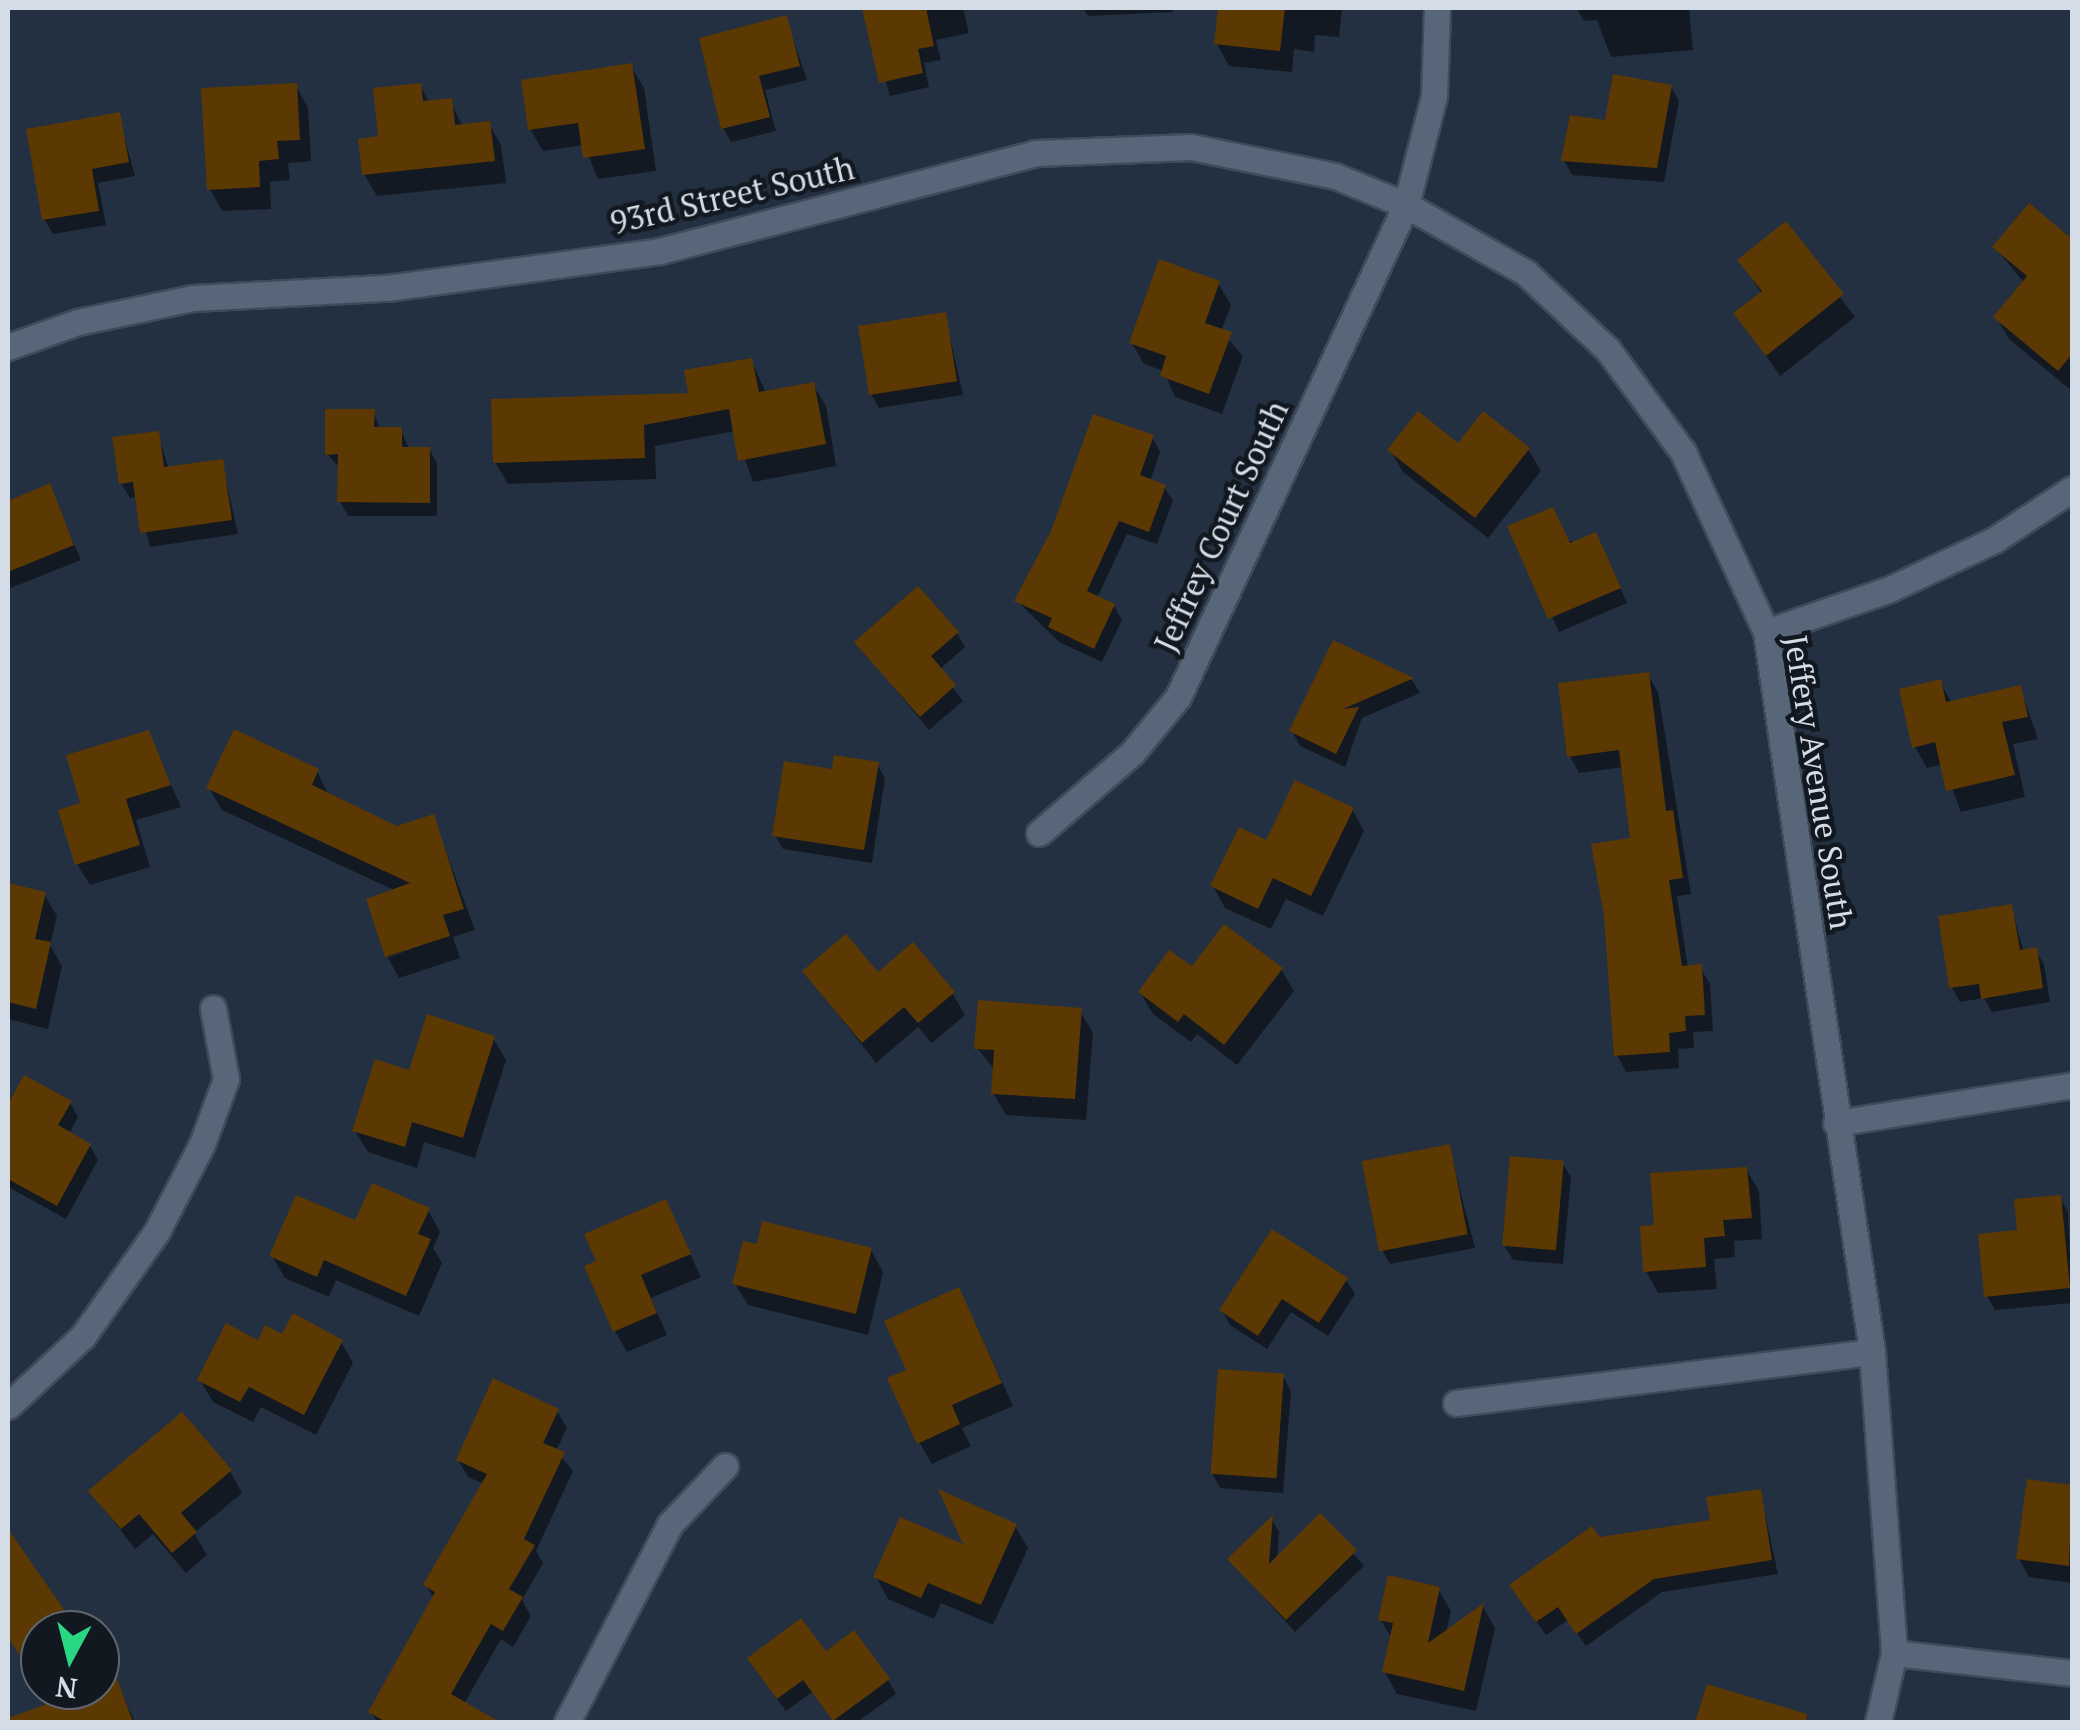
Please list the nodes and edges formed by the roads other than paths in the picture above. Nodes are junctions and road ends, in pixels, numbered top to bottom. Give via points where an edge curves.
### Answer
1 (1437, 8) edge
2 (1406, 205) junction
3 (8, 348) edge
4 (2072, 489) edge
5 (1766, 632) junction
6 (1039, 833) dead end
7 (212, 1008) dead end
8 (2072, 1086) edge
9 (1836, 1122) junction
10 (1872, 1352) junction
11 (1456, 1403) dead end
12 (8, 1406) edge
13 (726, 1466) dead end
14 (1894, 1653) junction
15 (2072, 1673) edge
16 (566, 1722) edge
17 (1878, 1722) edge

1 - 2 street via 1434,96
2 - 3 street, 93rd Street South via 1335,176 1191,147 1034,153 660,251 387,288 194,298 78,322
2 - 5 street, Jeffery Avenue South via 1526,272 1608,350 1683,452
2 - 6 street, Jeffrey Court South via 1178,697 1132,753
4 - 5 street via 1994,540 1890,589
5 - 9 street, Jeffery Avenue South
7 - 12 street via 226,1078 202,1144 157,1231 83,1336
8 - 9 street
9 - 10 street, Jeffery Avenue South
10 - 11 street
10 - 14 street, Jeffery Avenue South
13 - 16 street via 670,1524
14 - 15 street
14 - 17 street, Jeffery Avenue South

